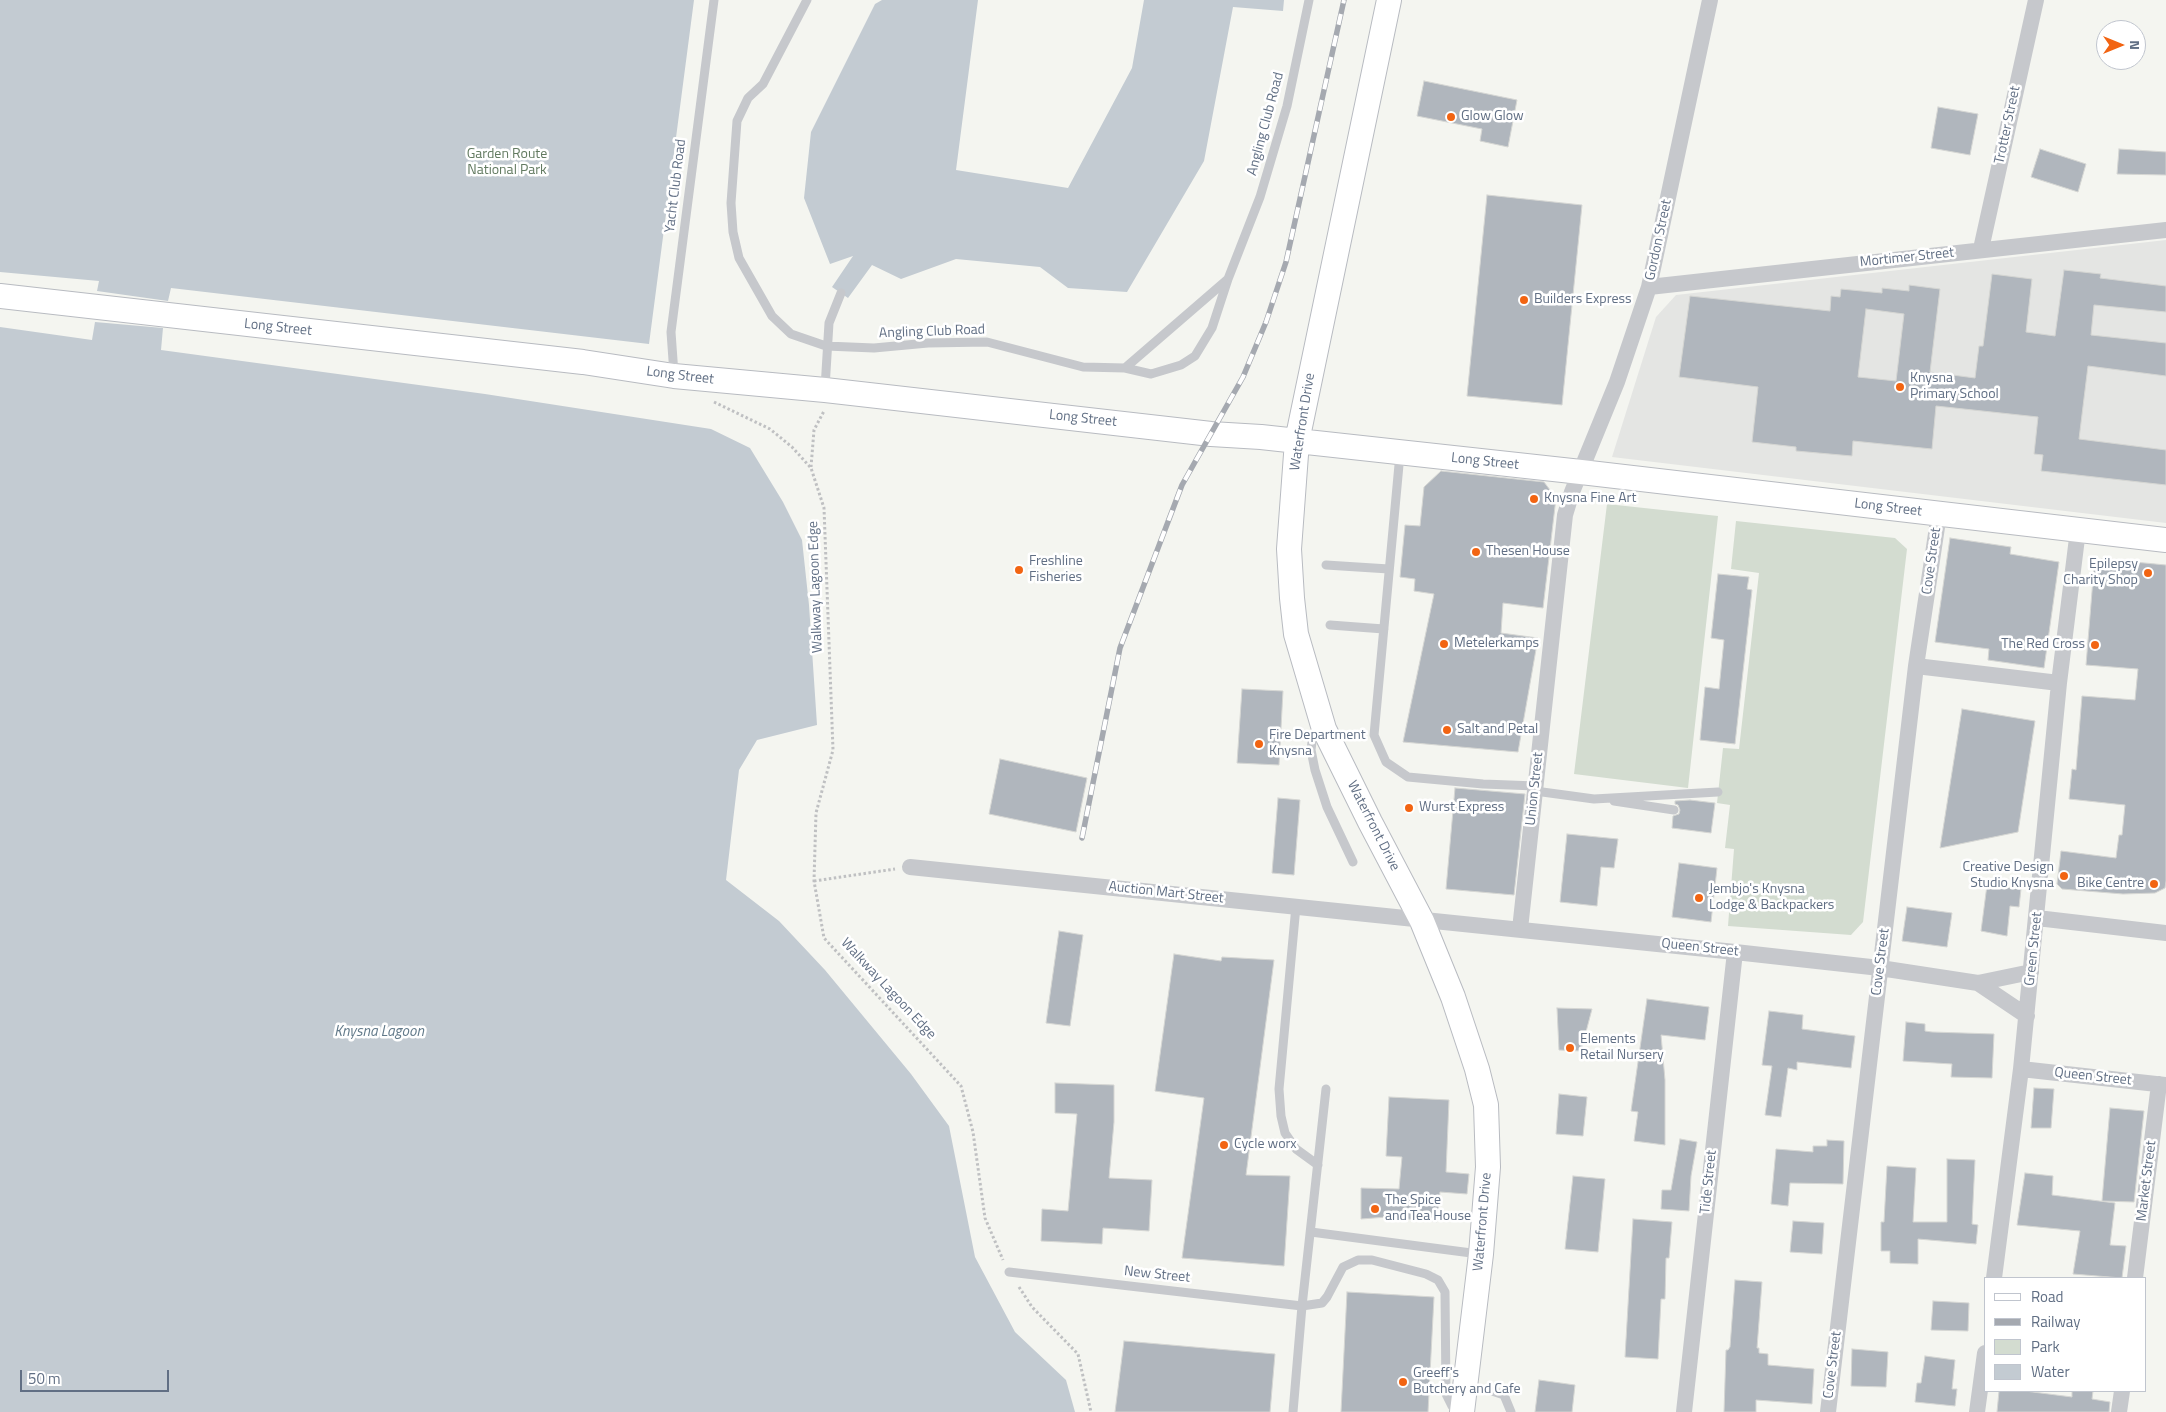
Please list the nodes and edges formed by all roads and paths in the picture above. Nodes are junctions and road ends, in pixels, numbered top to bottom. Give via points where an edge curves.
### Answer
1 (714, 0) edge
2 (807, 0) edge
3 (1309, 0) edge
4 (1389, 0) edge
5 (1710, 0) edge
6 (2036, 0) edge
7 (2166, 230) edge
8 (1981, 249) junction
9 (1228, 279) junction
10 (1649, 287) junction
11 (841, 293) dead end
12 (0, 296) edge
13 (826, 346) junction
14 (1125, 368) junction
15 (674, 376) junction
16 (827, 397) junction
17 (709, 400) dead end
18 (1297, 441) junction
19 (1400, 453) junction
20 (811, 468) junction
21 (1581, 472) junction
22 (1939, 514) junction
23 (2078, 530) junction
24 (2166, 540) edge
25 (1326, 565) dead end
26 (1389, 569) junction
27 (1330, 625) dead end
28 (1384, 629) junction
29 (1916, 666) junction
30 (2059, 683) junction
31 (1324, 729) junction
32 (1535, 789) junction
33 (1718, 792) dead end
34 (1594, 799) junction
35 (1674, 810) dead end
36 (1353, 862) dead end
37 (910, 867) joint
38 (814, 880) junction
39 (1296, 906) junction
40 (2037, 918) junction
41 (1422, 920) junction
42 (1520, 929) junction
43 (2166, 933) edge
44 (1735, 952) junction
45 (1880, 968) junction
46 (2032, 972) junction
47 (1978, 983) junction
48 (2026, 1016) junction
49 (2021, 1069) junction
50 (2162, 1084) edge
51 (1326, 1089) dead end
52 (1318, 1165) junction
53 (1311, 1232) junction
54 (1481, 1254) junction
55 (1009, 1272) junction
56 (1994, 1277) edge
57 (2135, 1277) edge
58 (1302, 1306) junction
59 (1984, 1360) edge
60 (2122, 1392) edge
61 (1463, 1404) edge
62 (1092, 1412) edge
63 (1293, 1412) edge
64 (1511, 1412) edge
65 (1684, 1412) edge
66 (1828, 1412) edge
67 (1977, 1412) edge
68 (2119, 1412) edge

1 - 15 lane, Yacht Club Road via 671,332
2 - 13 lane, Angling Club Road via 763,84 748,98 737,121 731,203 739,258 772,316 791,334
3 - 9 lane, Angling Club Road via 1287,106 1260,197
4 - 18 street, Waterfront Drive
5 - 10 street, Gordon Street
6 - 8 street, Trotter Street
7 - 8 street, Mortimer Street
8 - 10 street, Mortimer Street
9 - 14 lane, Angling Club Road
9 - 14 lane, Angling Club Road via 1212,328 1194,356 1181,365 1151,374
10 - 21 street, Gordon Street via 1617,382
11 - 13 lane via 829,323
12 - 15 street, Long Street via 583,362
13 - 14 lane, Angling Club Road via 874,348 987,342 1083,367
13 - 16 lane
15 - 16 street, Long Street
16 - 18 street, Long Street
16 - 20 path via 814,430
17 - 20 path, Walkway Lagoon Edge via 770,429
18 - 19 street, Long Street
18 - 31 street, Waterfront Drive via 1289,549 1292,598 1296,634
19 - 21 street, Long Street
19 - 26 lane
20 - 38 path, Walkway Lagoon Edge via 824,508 833,750 816,813
21 - 22 street, Long Street
21 - 32 street, Union Street via 1565,515
22 - 23 street, Long Street
22 - 29 street, Cove Street
23 - 24 street, Long Street
23 - 30 street, Green Street
25 - 26 lane
26 - 28 lane
27 - 28 lane
28 - 32 lane via 1374,735 1386,762 1408,777
29 - 30 street
29 - 45 street, Cove Street
30 - 40 street, Green Street
31 - 36 lane via 1313,734 1311,750 1315,770
31 - 41 street, Waterfront Drive
32 - 34 lane
32 - 42 street, Union Street
33 - 34 lane
34 - 35 lane
37 - 38 path
37 - 39 street, Auction Mart Street
38 - 55 path, Walkway Lagoon Edge via 824,938 961,1086 973,1132 985,1218
39 - 41 street, Auction Mart Street
39 - 52 lane via 1279,1089 1281,1116 1285,1133 1296,1150
40 - 43 street
40 - 46 street, Green Street
41 - 42 street, Queen Street
41 - 54 street, Waterfront Drive via 1454,998 1486,1105 1488,1167
42 - 44 street, Queen Street
44 - 45 street, Queen Street
44 - 65 street, Tide Street
45 - 47 street, Queen Street
45 - 66 street, Cove Street
46 - 47 street, Queen Street
46 - 48 street, Green Street
47 - 48 street, Queen Street
48 - 49 street, Green Street
49 - 50 street, Queen Street
49 - 56 street, Green Street
50 - 57 street, Market Street
51 - 52 lane
52 - 53 lane
53 - 54 lane
53 - 58 lane
54 - 61 street, Waterfront Drive
55 - 58 lane, New Street
55 - 62 path, Walkway Lagoon Edge via 1032,1307 1078,1354
58 - 61 lane via 1322,1303 1343,1267 1358,1260 1372,1260 1438,1280 1446,1296 1446,1394 1452,1406
58 - 63 lane
59 - 67 street
60 - 68 street
61 - 64 lane via 1489,1390 1504,1395

